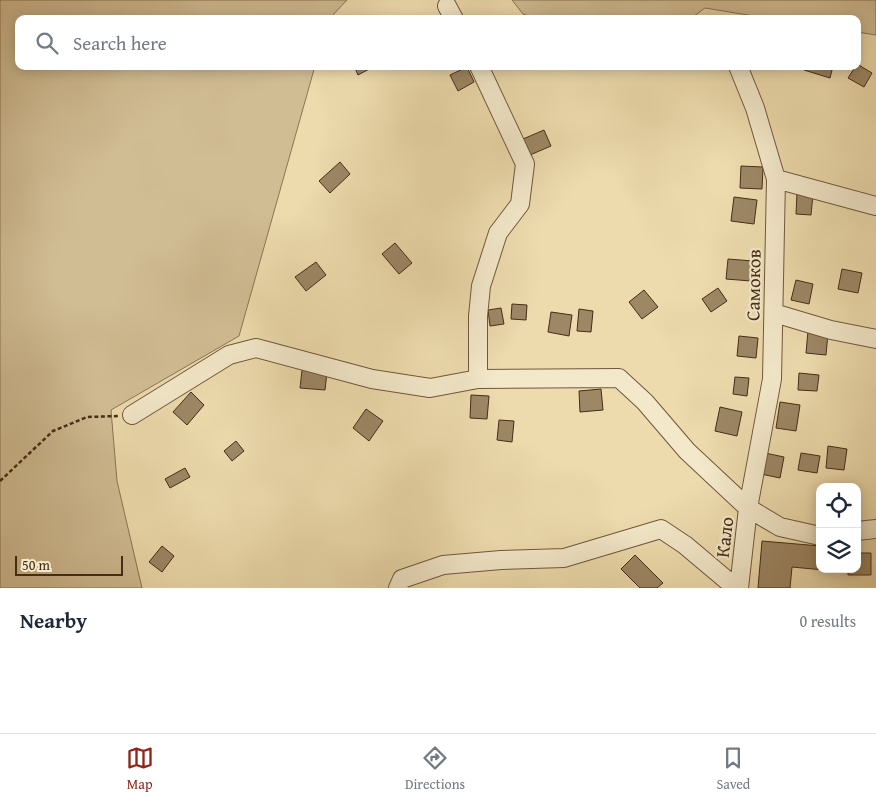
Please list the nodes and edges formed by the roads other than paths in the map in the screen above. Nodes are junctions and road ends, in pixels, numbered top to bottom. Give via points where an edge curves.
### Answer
1 (481, 70) edge
2 (740, 70) edge
3 (776, 178) junction
4 (876, 206) edge
5 (774, 313) junction
6 (876, 339) edge
7 (478, 379) junction
8 (132, 415) road end
9 (748, 508) junction
10 (876, 529) edge
11 (861, 531) edge
12 (816, 535) edge
13 (398, 588) edge
14 (738, 588) edge

1 - 7 street via 524,164 520,204 498,233 481,286
2 - 3 street, Самоков
3 - 4 street
3 - 5 street, Самоков
5 - 6 street
5 - 9 street, Самоков via 772,380
7 - 8 street via 430,388 372,379 256,348 229,355
7 - 9 street via 619,378
9 - 12 street, Кало via 780,527
9 - 14 street, Кало
10 - 11 street
13 - 14 street via 402,579 442,565 564,558 661,529

